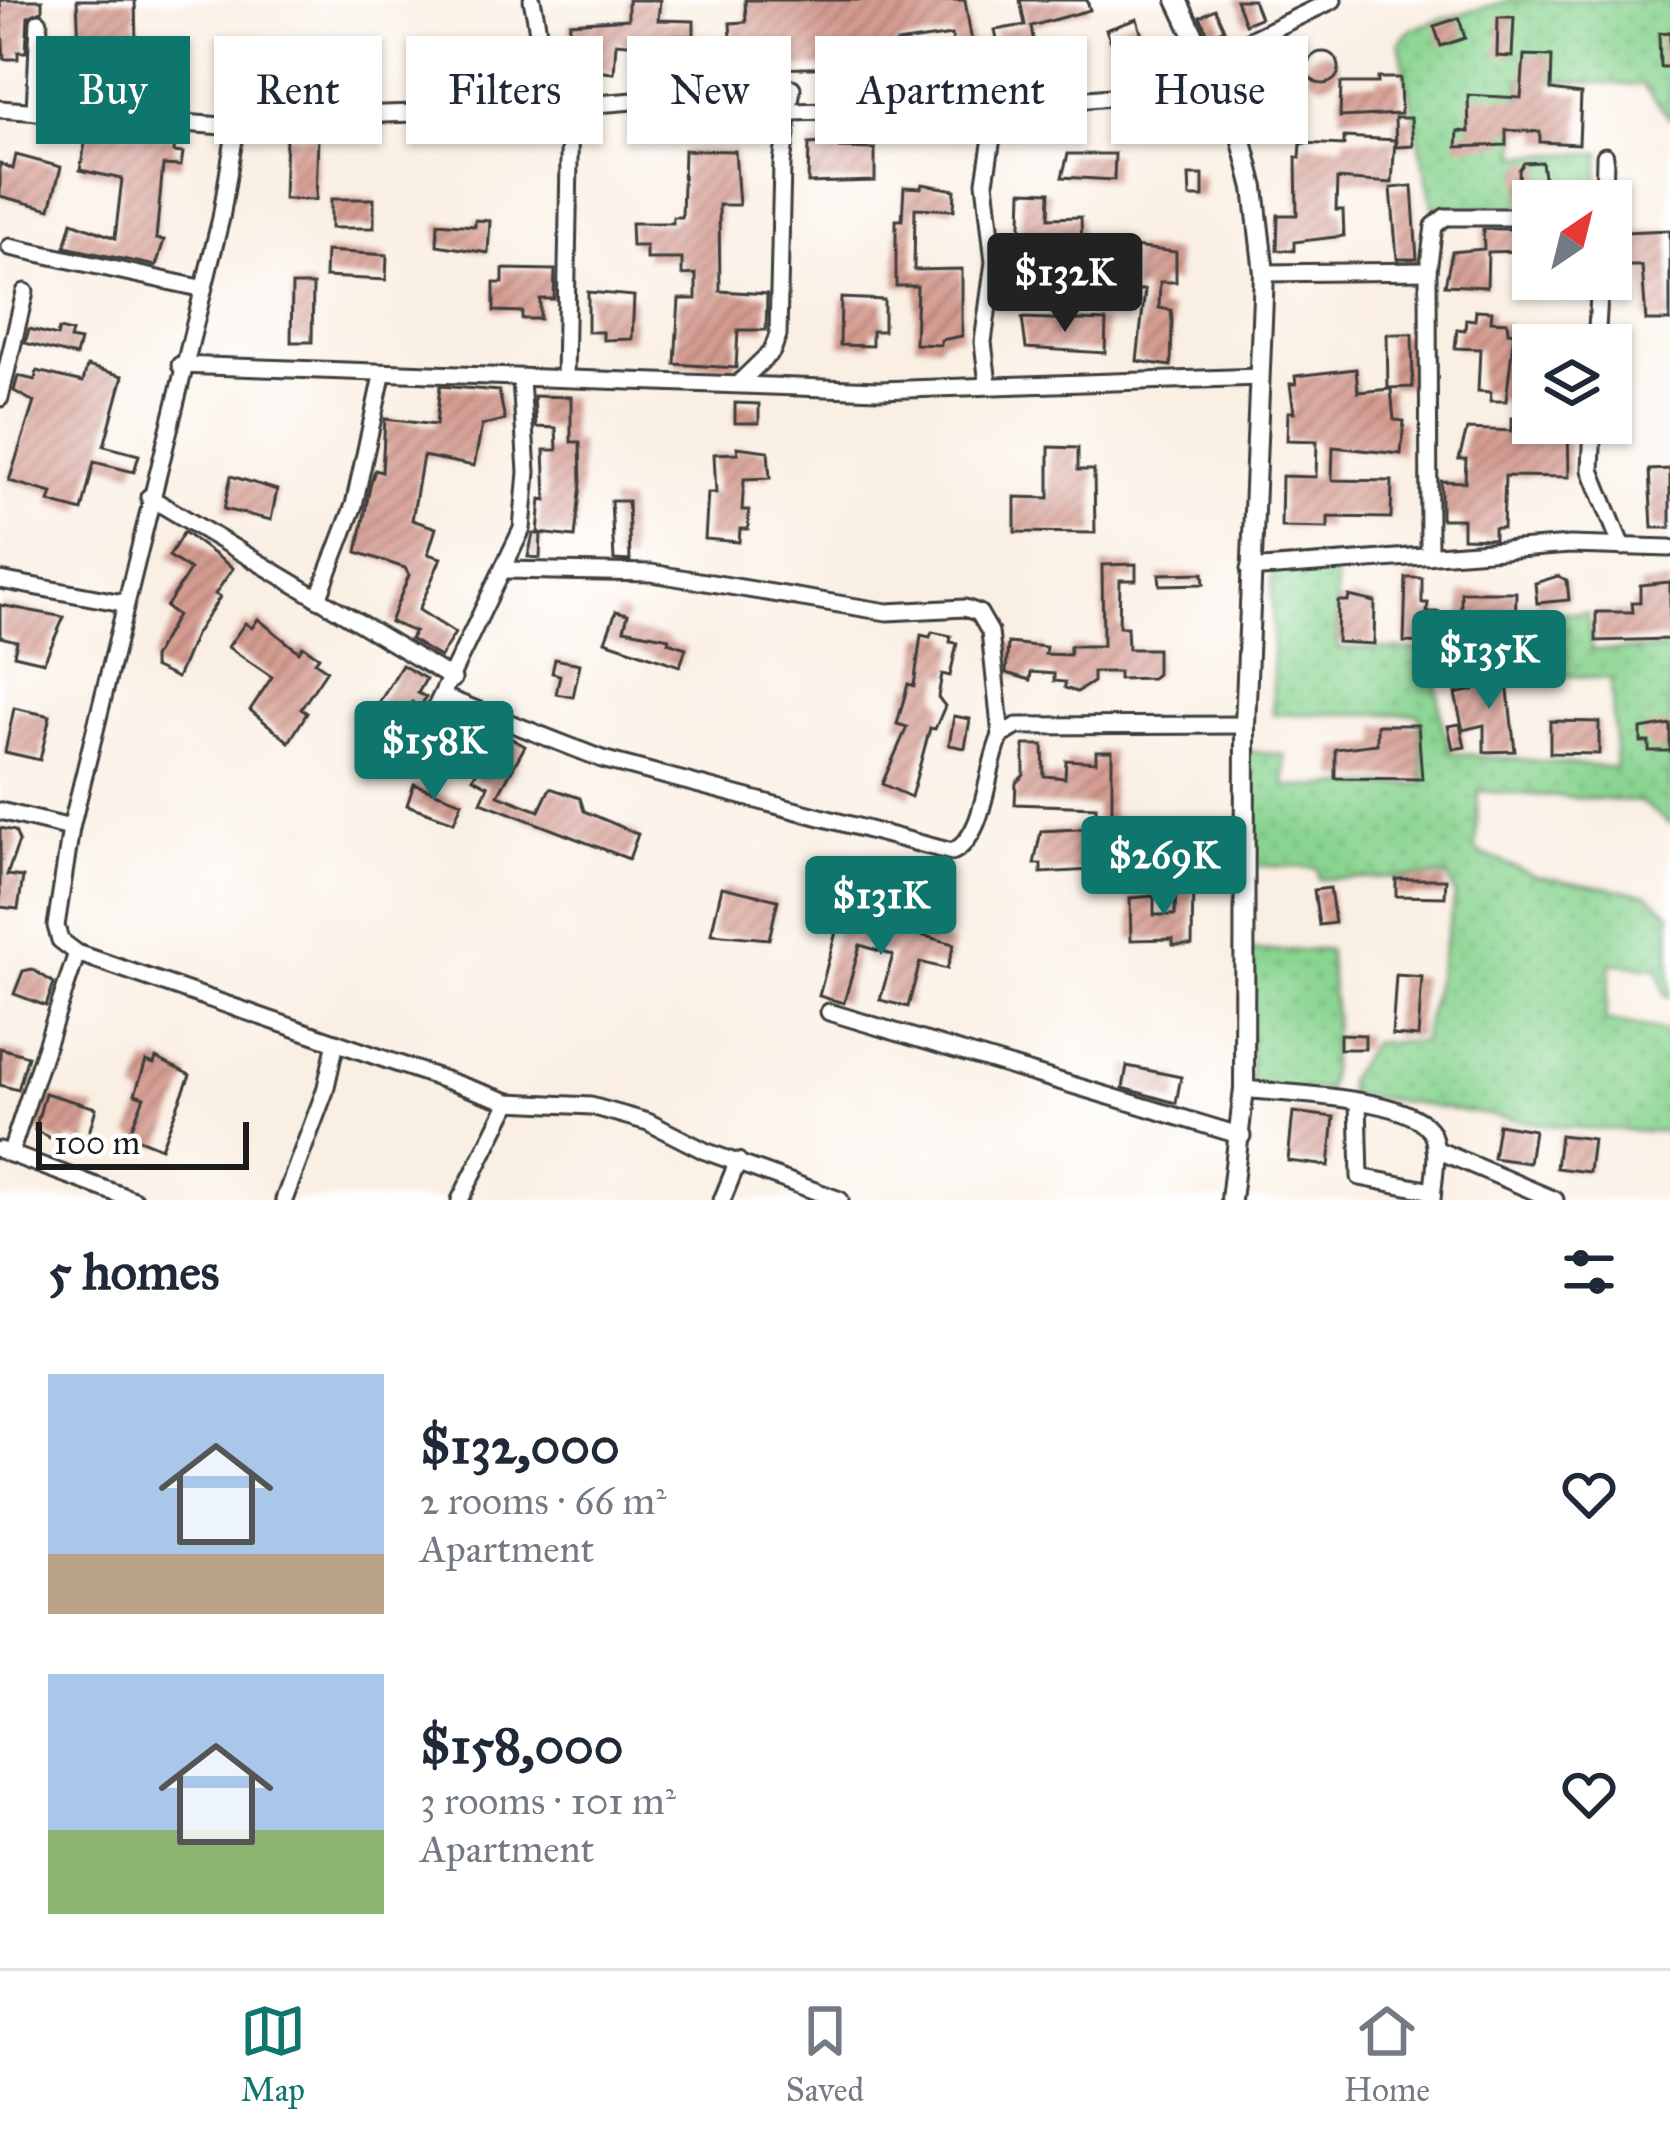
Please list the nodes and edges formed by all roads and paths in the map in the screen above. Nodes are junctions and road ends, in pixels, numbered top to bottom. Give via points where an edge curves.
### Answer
1 (532, 0) edge
2 (1177, 0) edge
3 (1333, 0) edge
4 (39, 22) dead end
5 (538, 36) edge
6 (1196, 36) edge
7 (1258, 36) edge
8 (603, 103) edge
9 (0, 109) edge
10 (815, 111) edge
11 (35, 112) junction
12 (793, 112) junction
13 (214, 125) edge
14 (233, 144) edge
15 (570, 144) edge
16 (989, 144) edge
17 (1239, 144) edge
18 (1605, 156) dead end
19 (1604, 180) edge
20 (1512, 217) edge
21 (10, 247) dead end
22 (1428, 271) junction
23 (1264, 273) junction
24 (200, 289) junction
25 (25, 292) dead end
26 (180, 365) junction
27 (382, 376) junction
28 (565, 377) junction
29 (1261, 377) junction
30 (521, 379) junction
31 (741, 381) junction
32 (988, 384) junction
33 (0, 398) edge
34 (1593, 444) edge
35 (149, 497) junction
36 (1622, 547) junction
37 (1670, 548) edge
38 (1429, 556) junction
39 (1249, 569) junction
40 (506, 570) junction
41 (0, 580) edge
42 (318, 599) junction
43 (123, 603) junction
44 (453, 679) junction
45 (445, 697) junction
46 (1245, 725) junction
47 (1000, 736) junction
48 (418, 744) dead end
49 (0, 811) edge
50 (71, 828) junction
51 (77, 953) junction
52 (829, 1012) dead end
53 (335, 1042) junction
54 (1244, 1089) junction
55 (509, 1102) junction
56 (1358, 1103) junction
57 (1242, 1136) junction
58 (1435, 1149) junction
59 (5, 1152) edge
60 (738, 1161) junction
61 (1432, 1196) edge
62 (134, 1200) edge
63 (284, 1200) edge
64 (460, 1200) edge
65 (722, 1200) edge
66 (840, 1200) edge
67 (1231, 1200) edge
68 (1555, 1200) edge

1 - 5 street
2 - 6 street
3 - 7 street
4 - 11 street
8 - 12 street via 783,85 794,94
9 - 11 street
10 - 12 street
11 - 13 street
12 - 31 street via 782,164 778,335
14 - 24 street
15 - 28 street
16 - 32 street via 994,262 982,342
17 - 23 street via 1254,188
18 - 19 street
20 - 22 street via 1438,219
21 - 24 street
22 - 23 street
22 - 38 street
23 - 29 street
24 - 26 street
25 - 33 street
26 - 27 street
26 - 35 street
27 - 30 street
27 - 42 street via 355,505
28 - 30 street
28 - 31 street
29 - 32 street
29 - 39 street
30 - 40 street via 527,472 522,529
31 - 32 street via 880,390
34 - 36 street via 1592,470
35 - 42 street
35 - 43 street
36 - 37 street
36 - 38 street
38 - 39 street
39 - 46 street
40 - 44 street
40 - 47 street via 631,572 887,612 965,608 979,613 989,632
41 - 43 street
42 - 44 street
43 - 50 street
44 - 45 street
45 - 47 street via 602,759 952,852 965,846 974,826
45 - 48 street
46 - 47 street via 1017,726
46 - 54 street
49 - 50 street
50 - 51 street via 56,926
51 - 53 street
51 - 59 street
52 - 57 street
53 - 55 street
53 - 63 street
54 - 56 street
54 - 57 street
55 - 60 street via 591,1106
55 - 64 street
56 - 58 street via 1412,1114
56 - 61 street via 1360,1177
57 - 67 street
58 - 61 street
58 - 68 street
59 - 62 street
60 - 65 street
60 - 66 street

